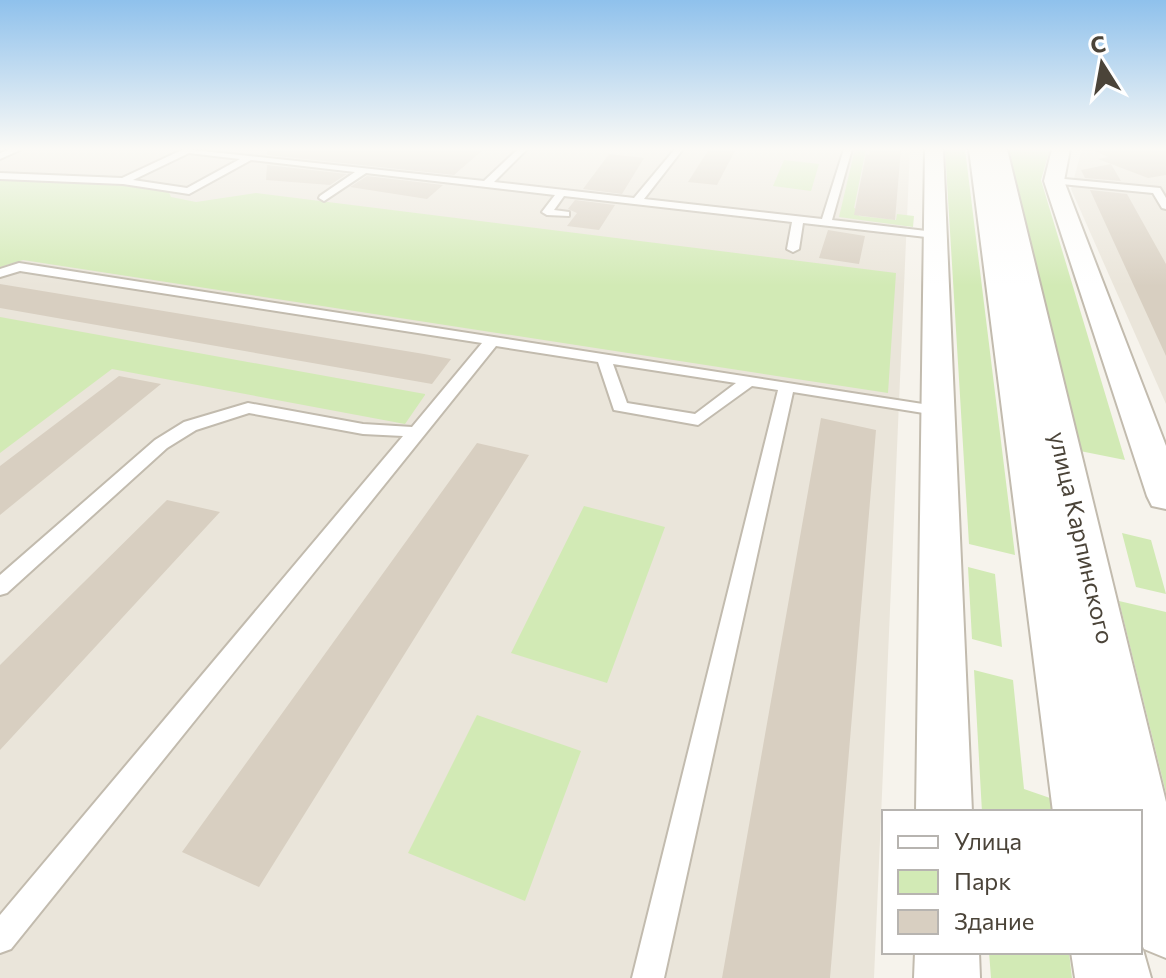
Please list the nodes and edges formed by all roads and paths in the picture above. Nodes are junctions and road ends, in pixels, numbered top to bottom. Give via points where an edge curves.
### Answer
1 (329, 195) edge
2 (560, 195) edge
3 (584, 195) edge
4 (642, 195) edge
5 (834, 195) edge
6 (935, 195) edge
7 (987, 195) edge
8 (1007, 195) edge
9 (1059, 195) edge
10 (324, 198) dead end
11 (637, 201) junction
12 (565, 214) dead end
13 (798, 219) junction
14 (826, 223) junction
15 (935, 235) junction
16 (793, 249) dead end
17 (0, 273) edge
18 (492, 341) junction
19 (604, 358) junction
20 (750, 380) junction
21 (787, 386) junction
22 (936, 410) junction
23 (416, 432) junction
24 (1163, 480) edge
25 (0, 587) edge
26 (944, 810) edge
27 (1086, 810) edge
28 (1140, 810) edge
29 (1142, 819) edge
30 (1166, 927) edge
31 (0, 938) edge
32 (947, 954) edge
33 (1108, 954) edge
34 (648, 978) edge
35 (947, 978) edge
36 (1113, 978) edge

1 - 10 lane
2 - 12 lane via 547,212
3 - 11 lane
4 - 11 lane
5 - 14 lane
6 - 15 street
7 - 27 street, улица Карпинского
8 - 28 street, улица Карпинского
9 - 24 street
11 - 13 lane
13 - 14 lane
13 - 16 lane
14 - 15 lane
15 - 22 street
17 - 18 lane via 19,267
18 - 19 lane
18 - 23 lane
19 - 20 lane
19 - 20 lane via 620,407 698,420
20 - 21 lane
21 - 22 lane
21 - 34 lane
22 - 26 street
23 - 25 lane via 363,429 248,408 190,426 161,444
23 - 31 lane
29 - 30 street, улица Карпинского
32 - 35 street
33 - 36 street

